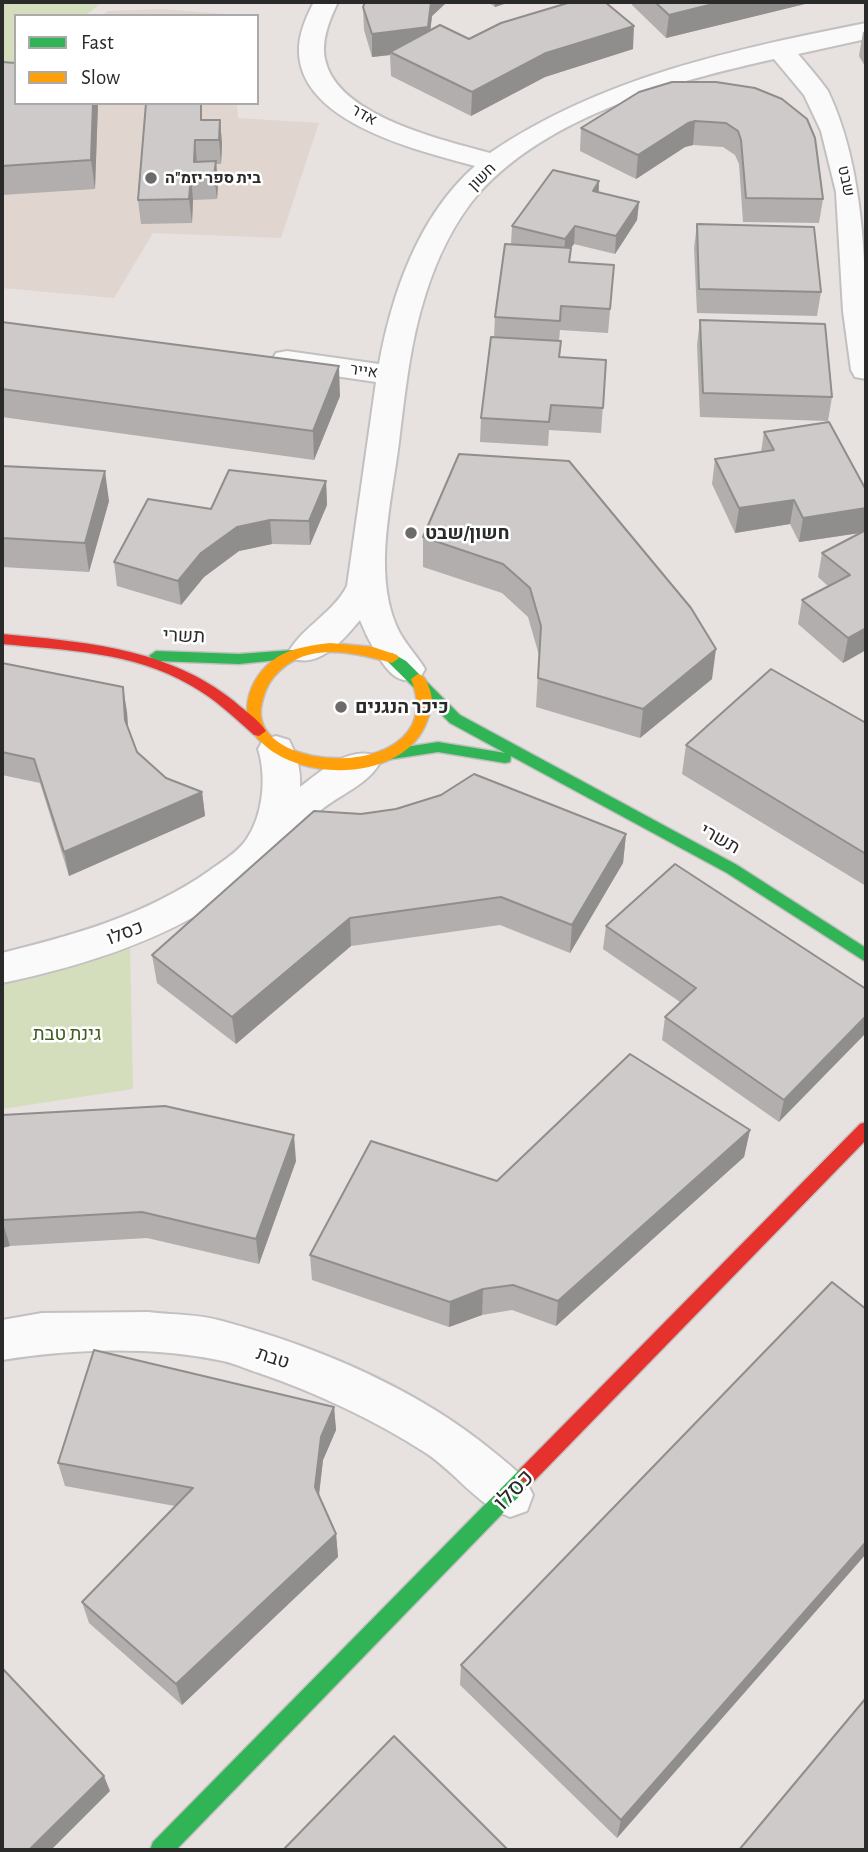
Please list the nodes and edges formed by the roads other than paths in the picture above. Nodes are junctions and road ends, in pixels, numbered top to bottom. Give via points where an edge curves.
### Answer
1 (326, 2) edge
2 (866, 31) edge
3 (781, 50) junction
4 (494, 163) junction
5 (260, 357) edge
6 (866, 370) edge
7 (393, 375) junction
8 (367, 568) junction
9 (2, 639) edge
10 (299, 653) junction
11 (116, 654) junction
12 (413, 674) junction
13 (267, 740) junction
14 (374, 759) junction
15 (546, 770) junction
16 (237, 870) junction
17 (866, 956) edge
18 (2, 968) edge
19 (866, 1129) edge
20 (2, 1340) edge
21 (510, 1494) junction
22 (161, 1850) edge

1 - 4 street, אדר via 313,33 312,62 326,90 359,116
2 - 3 street, חשון
3 - 4 street, חשון via 671,79 589,107
3 - 6 street, שבט via 816,93 850,192
4 - 7 street, חשון via 438,231 411,295
5 - 7 street, אייר
7 - 8 street, חשון
8 - 10 street, חשון via 356,606
8 - 12 street, חשון via 376,624 387,646
9 - 11 street, תשרי
10 - 11 street, תשרי via 239,659
10 - 12 street via 320,646 377,650
10 - 13 street via 271,669 257,688 253,710
11 - 13 street, תשרי via 165,668 208,689
12 - 14 street via 425,703 420,724 406,744
12 - 15 street, תשרי via 444,710
13 - 14 street via 300,762 346,767
13 - 16 street, כסלו via 283,768 284,786 264,839
14 - 15 street, תשרי via 447,748
14 - 16 street, כסלו via 308,801
15 - 17 street, תשרי via 732,869
16 - 18 street, כסלו via 196,900 138,930
19 - 21 street, כסלו
20 - 21 street, טבת via 42,1333 148,1332 220,1340 311,1371 383,1405 444,1439
21 - 22 street, כסלו

